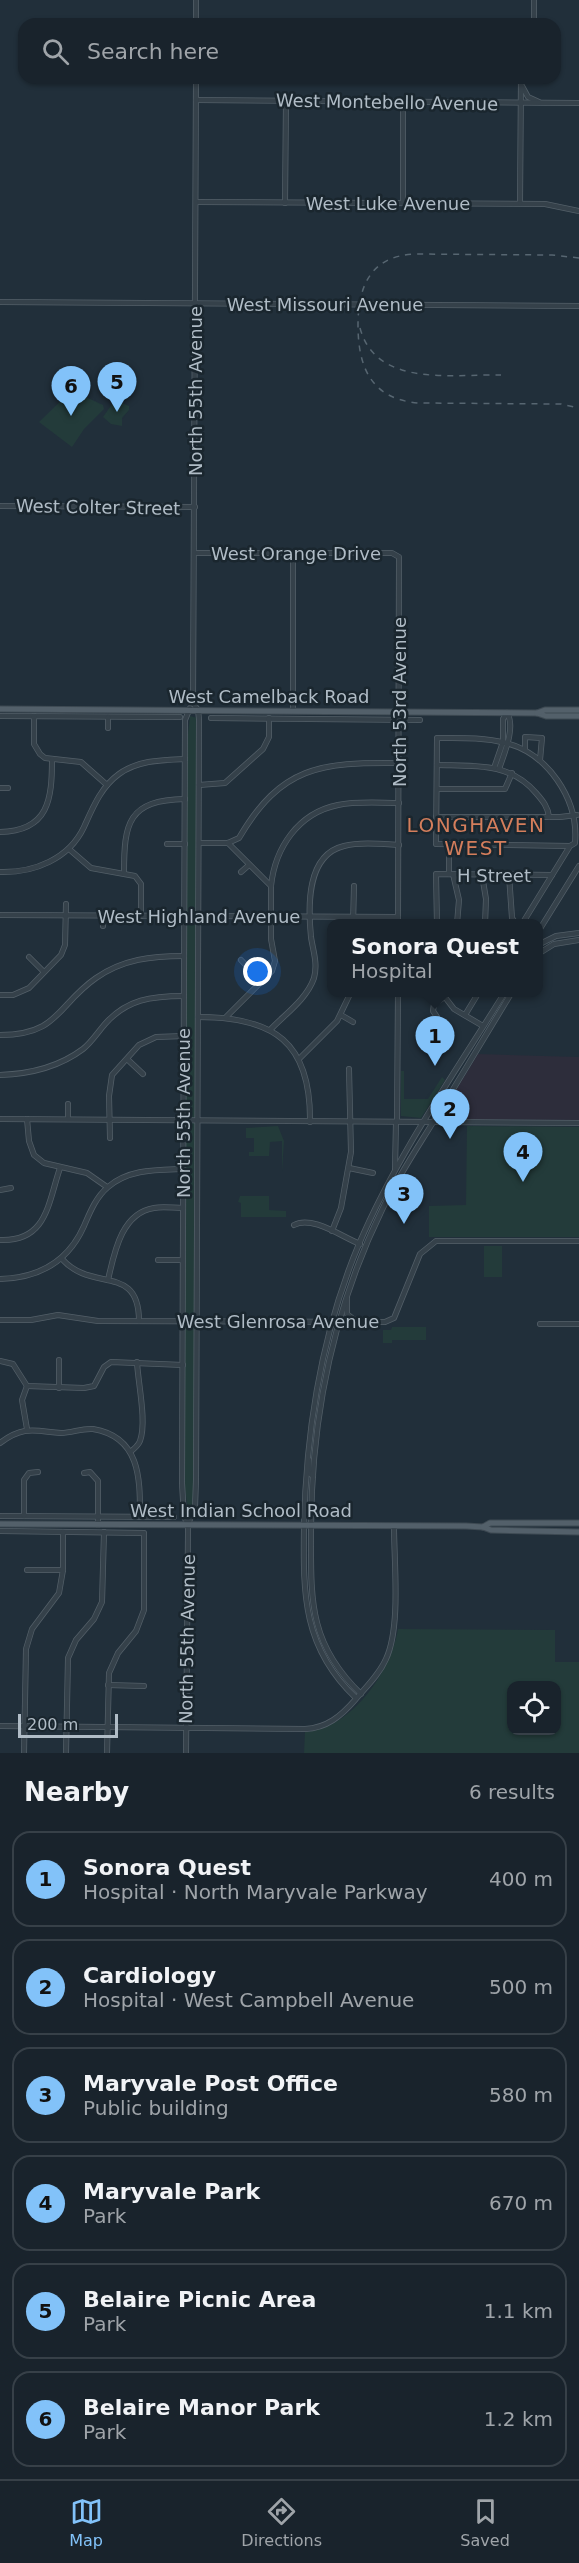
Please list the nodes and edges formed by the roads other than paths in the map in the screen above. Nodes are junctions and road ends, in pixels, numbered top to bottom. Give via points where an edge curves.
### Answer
1 (196, 0) edge
2 (534, 0) edge
3 (196, 18) edge
4 (534, 18) edge
5 (196, 84) edge
6 (521, 84) edge
7 (522, 84) edge
8 (195, 100) junction
9 (286, 100) junction
10 (403, 103) junction
11 (544, 103) junction
12 (579, 103) edge
13 (520, 104) junction
14 (196, 202) junction
15 (285, 203) junction
16 (403, 203) junction
17 (520, 204) junction
18 (579, 211) edge
19 (0, 302) edge
20 (195, 303) junction
21 (579, 306) edge
22 (0, 506) edge
23 (195, 507) junction
24 (195, 553) junction
25 (293, 553) junction
26 (397, 554) joint
27 (193, 703) junction
28 (0, 709) edge
29 (188, 710) junction
30 (198, 710) junction
31 (579, 710) edge
32 (293, 711) junction
33 (399, 712) junction
34 (507, 713) junction
35 (537, 713) junction
36 (0, 716) edge
37 (34, 716) junction
38 (579, 716) edge
39 (108, 717) junction
40 (180, 717) dead end
41 (211, 718) dead end
42 (269, 718) junction
43 (313, 718) junction
44 (399, 720) junction
45 (420, 720) dead end
46 (313, 725) dead end
47 (108, 728) dead end
48 (505, 743) junction
49 (525, 750) junction
50 (52, 759) junction
51 (185, 759) junction
52 (540, 760) junction
53 (399, 763) junction
54 (437, 765) junction
55 (497, 768) junction
56 (512, 773) junction
57 (108, 784) junction
58 (199, 785) junction
59 (0, 788) edge
60 (8, 788) dead end
61 (436, 789) junction
62 (185, 800) junction
63 (399, 803) junction
64 (577, 815) junction
65 (436, 817) junction
66 (549, 818) junction
67 (0, 832) edge
68 (199, 843) junction
69 (228, 843) junction
70 (167, 844) dead end
71 (185, 844) junction
72 (449, 844) junction
73 (399, 845) junction
74 (570, 846) junction
75 (69, 849) junction
76 (249, 865) junction
77 (579, 866) edge
78 (0, 872) edge
79 (241, 872) dead end
80 (124, 873) junction
81 (451, 874) junction
82 (482, 874) junction
83 (509, 875) junction
84 (552, 875) junction
85 (271, 886) junction
86 (354, 886) dead end
87 (66, 904) dead end
88 (0, 915) edge
89 (66, 915) junction
90 (103, 915) junction
91 (141, 916) junction
92 (185, 916) junction
93 (199, 916) junction
94 (271, 916) junction
95 (311, 917) junction
96 (353, 917) junction
97 (398, 917) joint
98 (437, 919) edge
99 (457, 919) edge
100 (485, 919) edge
101 (513, 919) edge
102 (525, 919) edge
103 (543, 925) edge
104 (104, 926) dead end
105 (579, 933) edge
106 (579, 940) edge
107 (543, 942) edge
108 (543, 945) edge
109 (547, 948) junction
110 (543, 951) edge
111 (184, 956) junction
112 (28, 957) dead end
113 (241, 960) dead end
114 (44, 972) junction
115 (261, 981) junction
116 (0, 995) edge
117 (184, 996) junction
118 (349, 997) edge
119 (398, 997) edge
120 (440, 997) edge
121 (444, 997) edge
122 (476, 997) edge
123 (502, 997) edge
124 (510, 997) edge
125 (341, 1015) junction
126 (465, 1015) junction
127 (198, 1017) junction
128 (226, 1017) junction
129 (437, 1017) dead end
130 (353, 1022) dead end
131 (483, 1026) junction
132 (270, 1030) junction
133 (0, 1035) edge
134 (184, 1036) junction
135 (127, 1059) junction
136 (299, 1059) junction
137 (469, 1062) junction
138 (461, 1063) junction
139 (349, 1069) dead end
140 (143, 1074) dead end
141 (0, 1075) edge
142 (450, 1080) junction
143 (68, 1104) dead end
144 (443, 1106) junction
145 (0, 1119) edge
146 (27, 1119) junction
147 (68, 1119) junction
148 (109, 1120) junction
149 (183, 1121) junction
150 (197, 1121) junction
151 (310, 1122) junction
152 (351, 1122) junction
153 (397, 1122) junction
154 (424, 1122) junction
155 (433, 1122) junction
156 (579, 1123) edge
157 (110, 1138) dead end
158 (395, 1149) junction
159 (403, 1157) junction
160 (408, 1161) junction
161 (60, 1168) junction
162 (349, 1168) junction
163 (183, 1169) junction
164 (395, 1170) junction
165 (373, 1173) dead end
166 (107, 1187) junction
167 (11, 1188) dead end
168 (0, 1190) edge
169 (183, 1208) junction
170 (294, 1225) dead end
171 (332, 1231) junction
172 (0, 1240) edge
173 (579, 1242) edge
174 (359, 1244) junction
175 (365, 1247) junction
176 (62, 1259) junction
177 (158, 1260) dead end
178 (182, 1260) junction
179 (0, 1279) edge
180 (108, 1280) junction
181 (347, 1295) junction
182 (0, 1320) edge
183 (139, 1321) junction
184 (183, 1321) junction
185 (196, 1321) junction
186 (332, 1322) junction
187 (339, 1322) junction
188 (358, 1323) junction
189 (540, 1324) dead end
190 (579, 1324) edge
191 (59, 1360) dead end
192 (0, 1361) edge
193 (137, 1362) junction
194 (183, 1365) junction
195 (27, 1386) junction
196 (59, 1388) junction
197 (27, 1430) junction
198 (0, 1443) edge
199 (130, 1452) junction
200 (308, 1452) junction
201 (38, 1472) dead end
202 (84, 1473) dead end
203 (313, 1476) junction
204 (0, 1516) edge
205 (24, 1516) junction
206 (98, 1517) junction
207 (140, 1517) junction
208 (174, 1517) dead end
209 (579, 1523) edge
210 (0, 1524) edge
211 (188, 1524) junction
212 (98, 1525) junction
213 (308, 1525) junction
214 (394, 1526) junction
215 (483, 1527) junction
216 (0, 1531) edge
217 (63, 1532) junction
218 (104, 1532) junction
219 (579, 1532) edge
220 (27, 1570) dead end
221 (63, 1570) junction
222 (108, 1685) junction
223 (144, 1686) dead end
224 (358, 1696) junction
225 (0, 1726) edge
226 (26, 1726) junction
227 (66, 1727) junction
228 (108, 1727) junction
229 (186, 1728) junction
230 (24, 1753) edge
231 (66, 1753) edge
232 (107, 1753) edge
233 (186, 1753) edge

1 - 3 street
2 - 4 street
5 - 8 street, North 55th Avenue
6 - 13 street
7 - 11 street via 528,97
8 - 9 street, West Montebello Avenue
8 - 14 street, North 55th Avenue
9 - 10 street, West Montebello Avenue
9 - 15 street
10 - 13 street, West Montebello Avenue
10 - 16 street
11 - 12 street, West Montebello Avenue
11 - 13 street, West Montebello Avenue
13 - 17 street
14 - 15 street, West Luke Avenue
14 - 20 street, North 55th Avenue
15 - 16 street, West Luke Avenue
16 - 17 street, West Luke Avenue
17 - 18 street, West Luke Avenue via 553,204
19 - 20 street, West Missouri Avenue
20 - 21 street, West Missouri Avenue
20 - 23 street, North 55th Avenue
22 - 23 street, West Colter Street
23 - 24 street, North 55th Avenue
24 - 25 street, West Orange Drive
24 - 27 street, North 55th Avenue
25 - 26 street, West Orange Drive
25 - 32 street
26 - 33 street, North 53rd Avenue
27 - 29 street, North 55th Avenue
27 - 30 street
28 - 29 main road, West Camelback Road
29 - 30 main road, West Camelback Road
29 - 51 street, North 55th Avenue
30 - 32 main road, West Camelback Road
30 - 58 street, North 55th Avenue
31 - 35 main road, West Camelback Road
32 - 33 main road, West Camelback Road
33 - 34 main road, West Camelback Road
33 - 44 street, North 53rd Avenue
34 - 35 main road, West Camelback Road
34 - 48 street via 511,720
35 - 38 main road, West Camelback Road
36 - 37 street, West Camelback Road
37 - 39 street, West Camelback Road
37 - 50 street via 36,749
39 - 40 street, West Camelback Road
39 - 47 street
41 - 42 street, West Camelback Road
42 - 43 street, West Camelback Road
42 - 58 street via 267,744 243,761 225,783
43 - 44 street, West Camelback Road
43 - 46 street, West Camelback Road
44 - 45 street, West Camelback Road
44 - 53 street, North 53rd Avenue
48 - 49 street
48 - 54 street via 437,738
48 - 55 street
49 - 52 street
49 - 52 street via 525,737 542,738
50 - 57 street via 81,762
50 - 67 street via 51,790 44,812 29,826
51 - 57 street via 146,762 119,774
51 - 62 street, North 55th Avenue
52 - 64 street via 566,786
53 - 63 street, North 53rd Avenue
53 - 69 street via 337,764 301,775 266,798 239,838
54 - 55 street
54 - 61 street
55 - 56 street
56 - 61 street via 505,789
56 - 66 street via 539,796
57 - 75 street
58 - 68 street, North 55th Avenue
59 - 60 street
61 - 65 street
62 - 71 street, North 55th Avenue
62 - 80 street via 164,800 139,810 126,833
63 - 73 street, North 53rd Avenue
63 - 85 street via 340,805 308,818 283,844 273,867
64 - 66 street
64 - 74 street via 575,843
65 - 66 street
65 - 72 street via 436,844
68 - 69 street
68 - 93 street, North 55th Avenue
69 - 76 street
70 - 71 street
71 - 92 street, North 55th Avenue
72 - 74 street
72 - 81 street
73 - 95 street via 351,844 328,854 313,875
73 - 97 street, North 53rd Avenue
74 - 84 street
75 - 78 street via 28,870
75 - 80 street via 91,868
76 - 79 street
76 - 85 street
77 - 103 street
80 - 91 street via 135,876 141,884
81 - 82 street, H Street
81 - 98 street, H Street via 436,874
81 - 99 street via 459,900
82 - 83 street, H Street
82 - 100 street
83 - 84 street, H Street
83 - 101 street
84 - 102 street
85 - 94 street
86 - 96 street
87 - 89 street
88 - 89 street, West Highland Avenue
89 - 90 street, West Highland Avenue
89 - 114 street via 65,945
90 - 91 street, West Highland Avenue
90 - 104 street
91 - 92 street, West Highland Avenue
92 - 93 street, West Highland Avenue
92 - 111 street, North 55th Avenue
93 - 94 street, West Highland Avenue
93 - 127 street, North 55th Avenue
94 - 95 street, West Highland Avenue
94 - 115 street via 274,964
95 - 96 street, West Highland Avenue
95 - 132 street via 316,962 313,979 303,997
96 - 97 street, West Highland Avenue
105 - 107 street
106 - 109 street
108 - 109 street
109 - 110 street
111 - 117 street, North 55th Avenue
111 - 133 street via 148,957 114,967 85,987 49,1023 24,1033
112 - 114 street
113 - 115 street
114 - 116 street via 22,992
115 - 128 street
117 - 134 street, North 55th Avenue
117 - 141 street via 149,997 131,1003 116,1012 85,1048 62,1061 43,1069
118 - 125 street
119 - 153 street
120 - 129 street via 434,1004
121 - 126 street
122 - 126 street
123 - 131 street
124 - 137 street
125 - 130 street
125 - 136 street
126 - 131 street
127 - 128 street
127 - 150 street, North 55th Avenue
128 - 132 street
131 - 138 street
132 - 136 street
134 - 135 street via 156,1037 139,1045
134 - 149 street, North 55th Avenue
135 - 140 street
135 - 148 street via 110,1078
136 - 151 street via 309,1087
137 - 138 street
137 - 144 street
138 - 142 street
139 - 152 street
142 - 144 street via 452,1085
142 - 154 street
143 - 147 street
144 - 155 street
145 - 146 street
146 - 147 street
146 - 161 street via 34,1155
147 - 148 street
148 - 149 street
148 - 157 street
149 - 150 street
149 - 163 street, North 55th Avenue
150 - 151 street
150 - 185 street, North 55th Avenue
151 - 152 street
152 - 153 street
152 - 162 street
153 - 154 street
153 - 158 street
154 - 155 street
154 - 159 street
155 - 156 street
155 - 160 street
158 - 159 street
158 - 164 street
159 - 160 street
159 - 164 street
160 - 175 street
161 - 166 street via 87,1173
161 - 172 street via 39,1226 22,1238
162 - 165 street
162 - 171 street
163 - 166 street via 136,1172
163 - 169 street, North 55th Avenue
164 - 174 street
166 - 176 street
167 - 168 street
169 - 178 street, North 55th Avenue
169 - 180 street via 144,1210 129,1222
170 - 171 street via 310,1222
171 - 174 street
173 - 188 street, West Glenrosa Avenue via 436,1241 420,1254 394,1318
174 - 175 street
174 - 186 street
175 - 181 street
176 - 179 street via 35,1275
176 - 180 street via 85,1276
177 - 178 street
178 - 184 street, North 55th Avenue
180 - 183 street via 120,1282 133,1293 139,1306
181 - 187 street
181 - 188 street via 348,1316
182 - 183 street, West Glenrosa Avenue via 58,1315 98,1321
183 - 184 street, West Glenrosa Avenue
184 - 185 street, West Glenrosa Avenue
184 - 194 street, North 55th Avenue
185 - 186 street, West Glenrosa Avenue
185 - 211 street, North 55th Avenue via 195,1507
186 - 187 street, West Glenrosa Avenue
186 - 200 street via 315,1394
187 - 188 street, West Glenrosa Avenue
187 - 203 street via 321,1397
189 - 190 street
191 - 196 street
192 - 195 street via 13,1364
193 - 194 street
193 - 196 street via 107,1363 90,1387
193 - 199 street via 141,1437
194 - 211 street, North 55th Avenue via 182,1483
195 - 196 street
195 - 197 street via 22,1400
197 - 198 street
197 - 199 street via 59,1433 93,1429 116,1438
199 - 207 street via 139,1473
200 - 203 street
200 - 213 street
201 - 205 street via 29,1473 24,1480
202 - 206 street via 90,1472 98,1480
203 - 213 street
204 - 205 street, West Indian School Road
205 - 206 street, West Indian School Road
206 - 207 street, West Indian School Road
206 - 212 street
207 - 208 street, West Indian School Road
209 - 215 main road, West Indian School Road via 490,1523
210 - 212 main road, West Indian School Road
211 - 212 main road, West Indian School Road
211 - 213 main road, West Indian School Road
211 - 229 street, North 55th Avenue
213 - 214 main road, West Indian School Road
213 - 224 street via 317,1626 334,1662
214 - 215 main road, West Indian School Road
214 - 224 street via 392,1640 381,1668
215 - 219 main road, West Indian School Road
216 - 217 street, West Indian School Road
217 - 218 street, West Indian School Road
217 - 221 street
218 - 222 street, West Indian School Road via 144,1533 143,1616 112,1663
218 - 227 street via 102,1602 68,1658
220 - 221 street
221 - 226 street via 55,1600 29,1636
222 - 223 street
222 - 228 street
224 - 229 street via 334,1721 318,1728
225 - 226 street
226 - 227 street
226 - 230 street
227 - 228 street
227 - 231 street
228 - 229 street
228 - 232 street
229 - 233 street, North 55th Avenue

